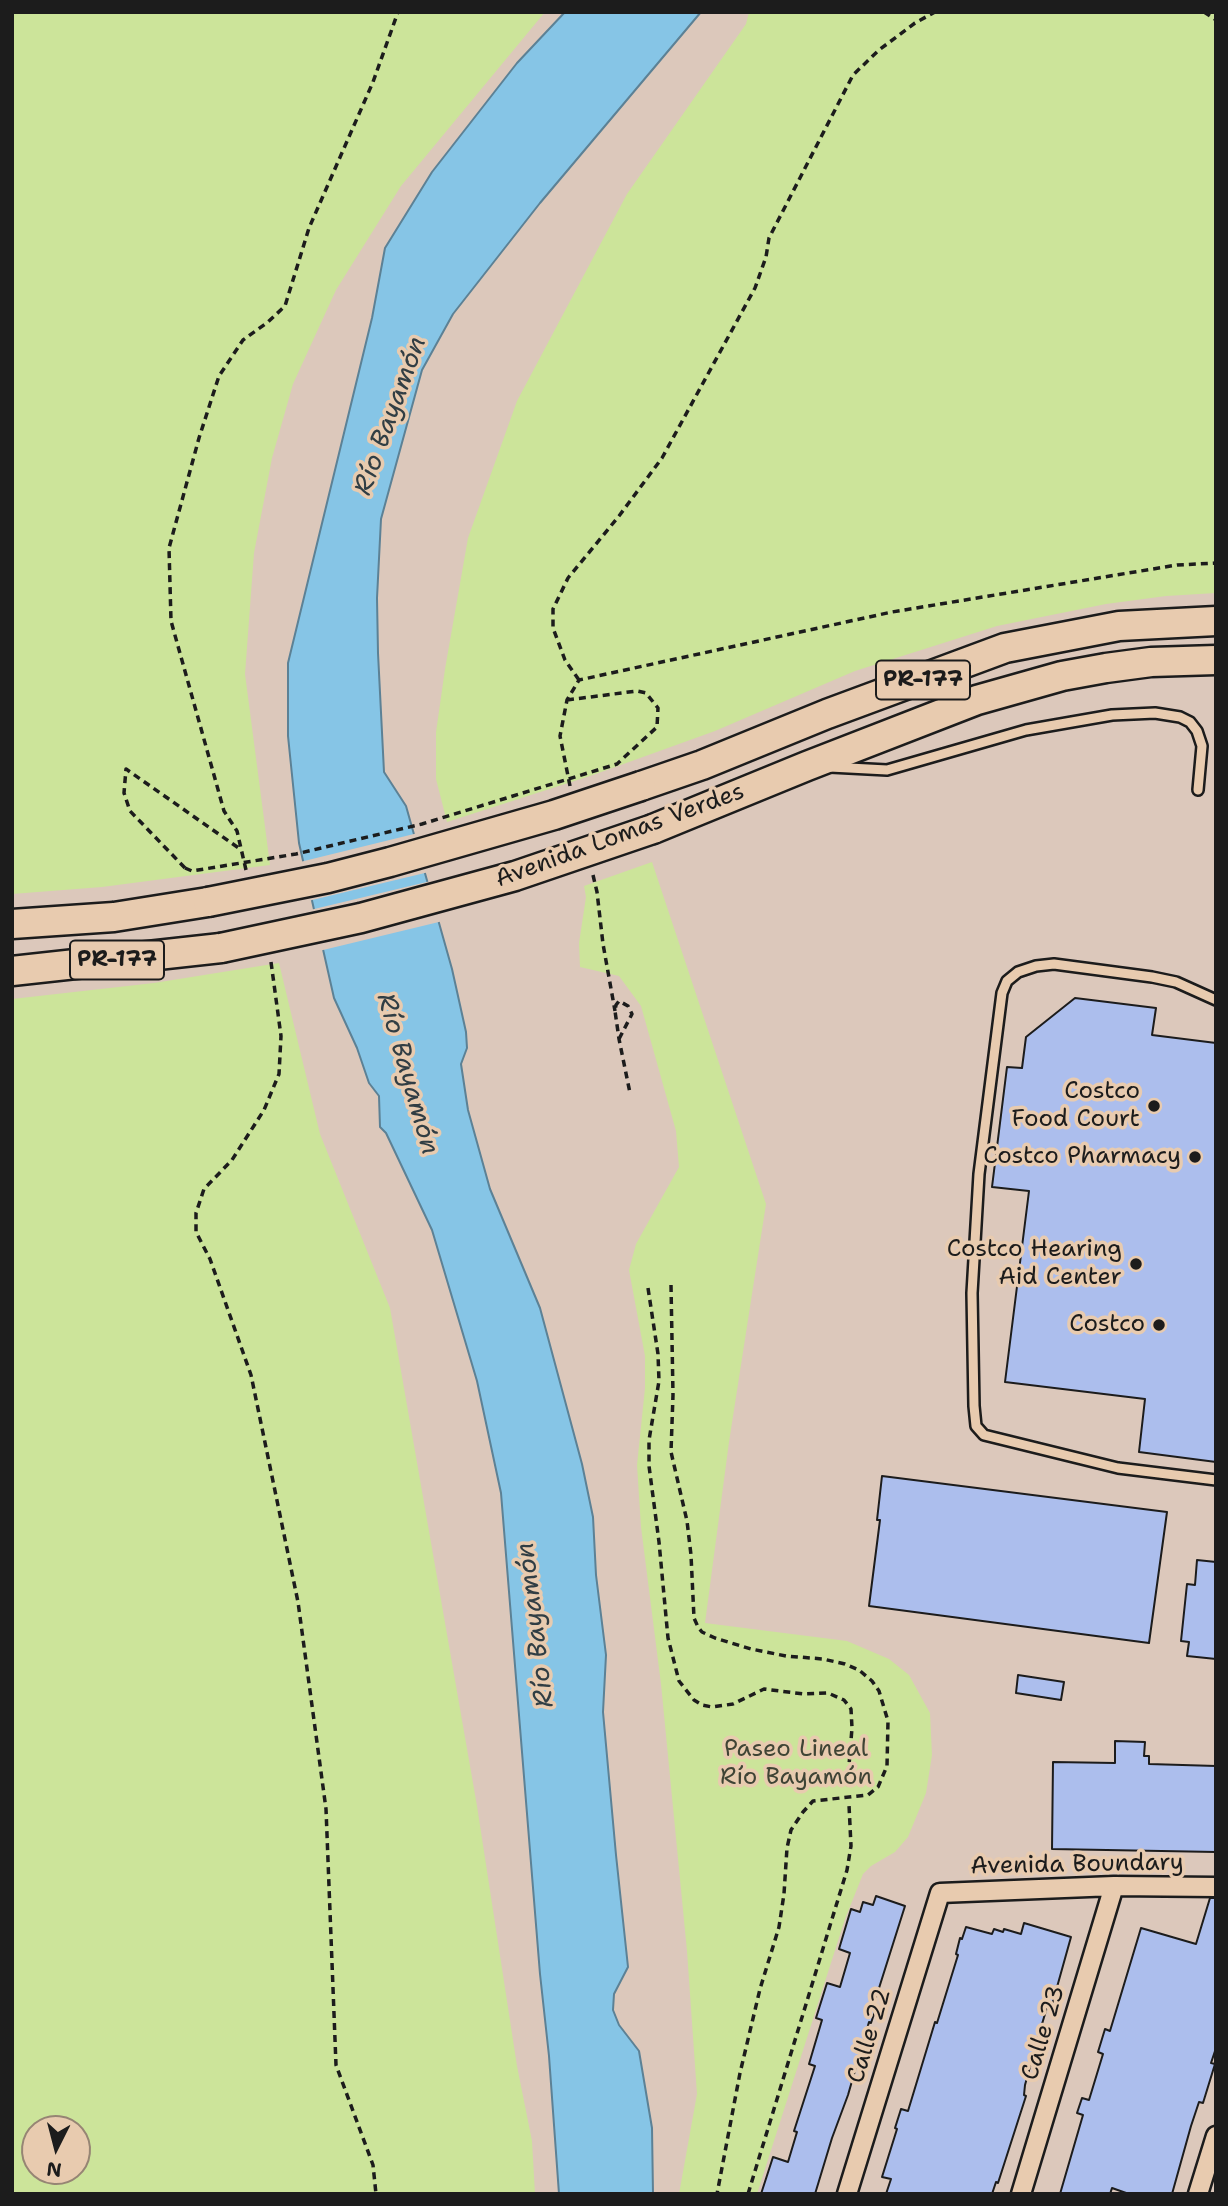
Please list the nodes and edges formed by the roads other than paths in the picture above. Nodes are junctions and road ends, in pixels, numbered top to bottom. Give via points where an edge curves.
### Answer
1 (1216, 621) edge
2 (1216, 660) edge
3 (807, 766) junction
4 (1198, 790) dead end
5 (12, 924) edge
6 (12, 971) edge
7 (1216, 1000) edge
8 (1216, 1480) edge
9 (1114, 1886) junction
10 (1216, 1886) edge
11 (940, 1893) joint
12 (1216, 2136) edge
13 (847, 2194) edge
14 (1021, 2194) edge
15 (1198, 2194) edge

1 - 5 highway, Avenida Lomas Verdes / PR-177, bridge via 1119,625 1005,649 641,786 328,878 114,917
2 - 3 highway, Avenida Lomas Verdes / PR-177 via 1151,663 1062,676 964,704
3 - 4 lane via 887,770 1026,730 1112,715 1155,713 1180,716 1198,731 1202,746
3 - 6 highway, Avenida Lomas Verdes / PR-177, bridge via 653,830 515,876 361,918 221,948
7 - 8 lane via 1176,982 1054,964 1018,972 1007,981 979,1174 972,1293 974,1406 976,1426 984,1435 1118,1468
9 - 10 street, Avenida Boundary
9 - 11 street, Avenida Boundary
9 - 14 street, Calle 23
11 - 13 street, Calle 22
12 - 15 street

